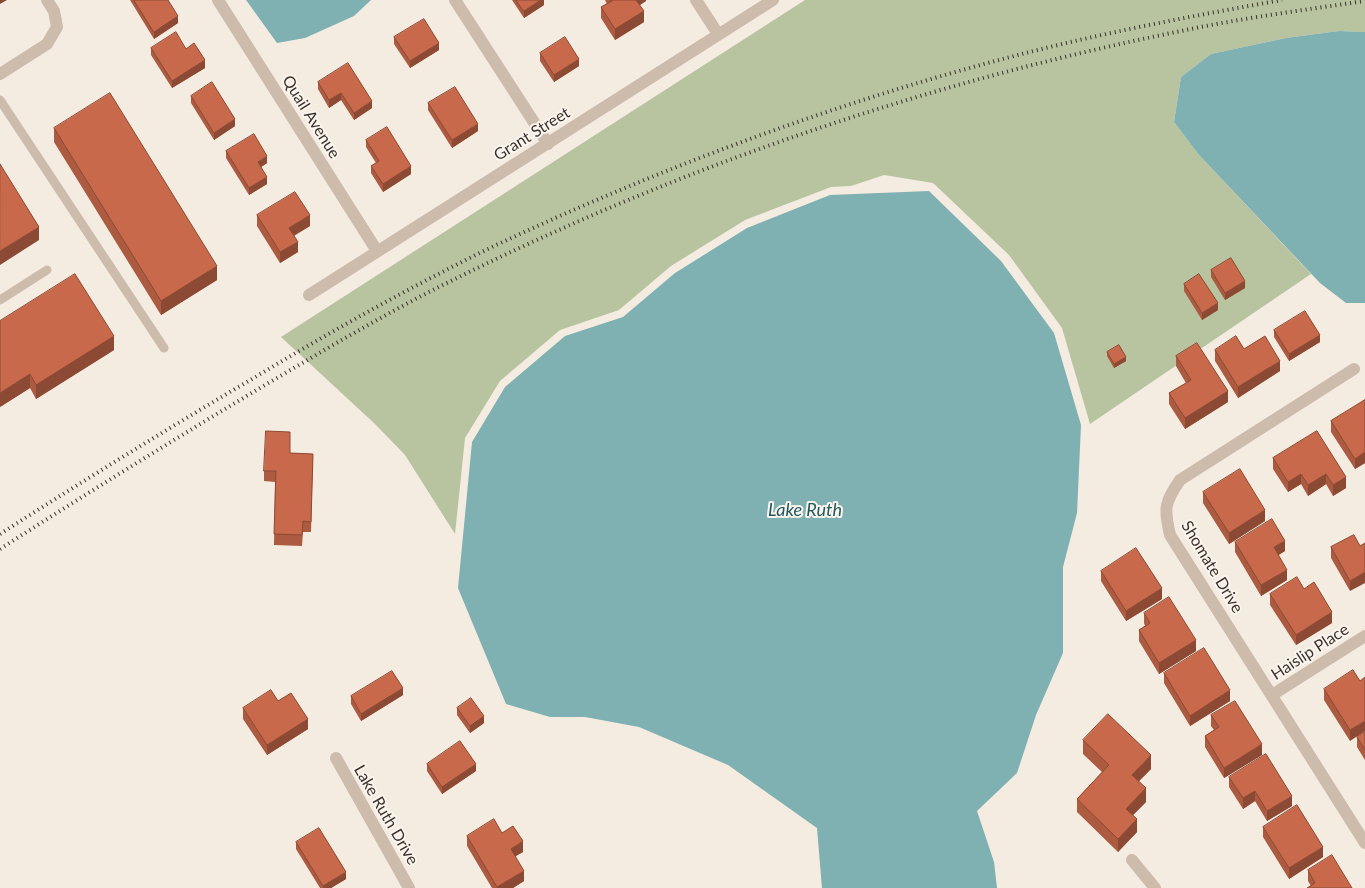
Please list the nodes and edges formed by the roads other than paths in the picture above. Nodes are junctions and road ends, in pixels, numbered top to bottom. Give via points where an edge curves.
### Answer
1 (47, 0) edge
2 (218, 0) edge
3 (455, 0) edge
4 (696, 0) edge
5 (772, 0) edge
6 (718, 34) junction
7 (0, 74) edge
8 (0, 100) edge
9 (548, 144) junction
10 (377, 251) junction
11 (47, 270) dead end
12 (309, 295) dead end
13 (0, 300) edge
14 (164, 348) dead end
15 (1354, 369) dead end
16 (1365, 636) edge
17 (1272, 695) junction
18 (336, 758) dead end
19 (1365, 844) edge
20 (1132, 860) dead end
21 (409, 888) edge
22 (1155, 888) edge

1 - 7 street via 54,11 57,27 47,44
2 - 10 street, Quail Avenue
3 - 9 street
4 - 6 street
5 - 6 street, Grant Street
6 - 9 street, Grant Street
8 - 14 lane
9 - 10 street, Grant Street
10 - 12 street, Grant Street
11 - 13 lane
15 - 17 street, Shomate Drive via 1180,480 1169,496 1165,514 1170,535
16 - 17 street, Haislip Place
17 - 19 street, Shomate Drive
18 - 21 street, Lake Ruth Drive
20 - 22 street

